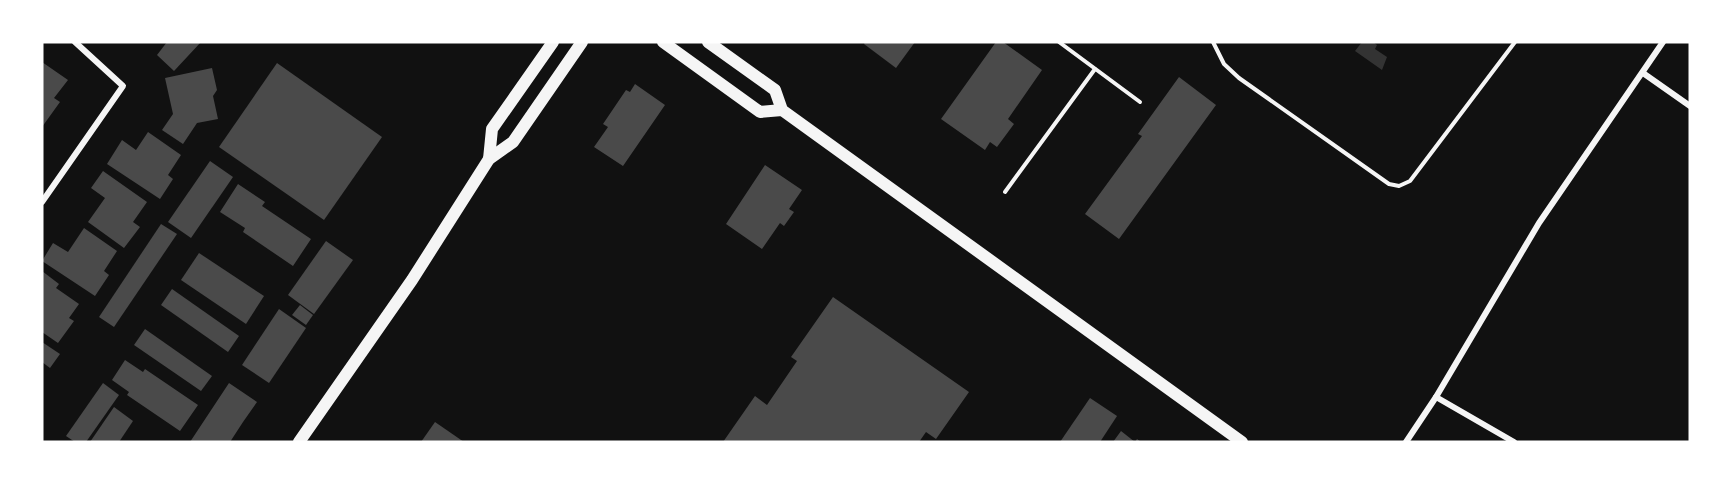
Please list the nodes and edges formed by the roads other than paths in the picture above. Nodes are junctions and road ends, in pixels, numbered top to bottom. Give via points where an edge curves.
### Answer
1 (75, 42) edge
2 (553, 42) edge
3 (582, 42) edge
4 (663, 42) edge
5 (708, 42) edge
6 (1059, 42) edge
7 (1213, 42) edge
8 (1515, 42) edge
9 (1663, 42) edge
10 (1095, 69) junction
11 (1642, 73) junction
12 (1140, 102) dead end
13 (1690, 106) edge
14 (782, 110) junction
15 (489, 159) junction
16 (1005, 192) dead end
17 (42, 201) edge
18 (1436, 397) junction
19 (299, 442) edge
20 (1242, 442) edge
21 (1406, 442) edge
22 (1514, 442) edge

1 - 17 street via 123,86
2 - 15 main road via 492,129
3 - 15 main road via 513,142
4 - 14 main road via 760,112
5 - 14 main road via 775,90
6 - 10 lane
7 - 8 lane via 1224,64 1239,78 1389,184 1399,186 1410,181
9 - 11 street
10 - 12 lane
10 - 16 lane
11 - 13 street
11 - 18 street via 1539,223
14 - 20 main road
15 - 19 main road via 412,280
18 - 21 street
18 - 22 street

